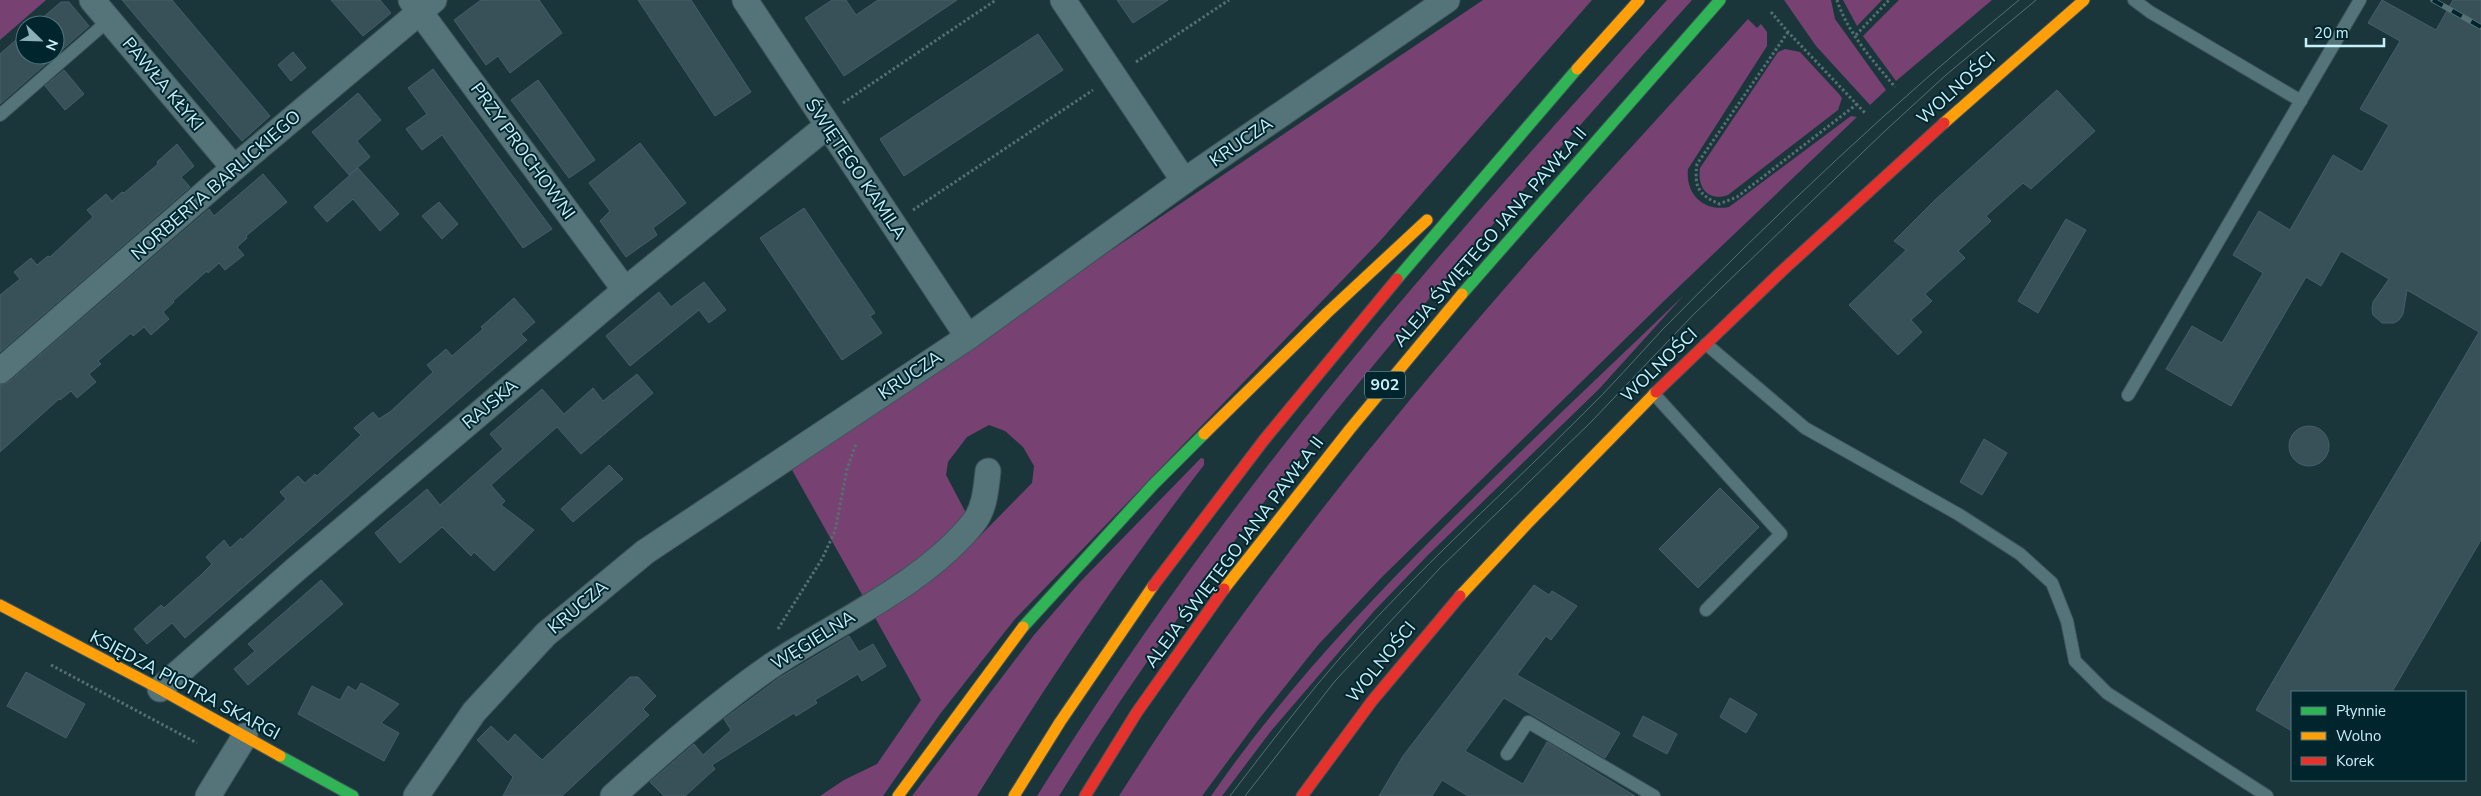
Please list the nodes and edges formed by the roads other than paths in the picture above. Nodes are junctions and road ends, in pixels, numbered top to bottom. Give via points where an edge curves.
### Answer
1 (92, 0) edge
2 (745, 0) edge
3 (1063, 0) edge
4 (1447, 0) edge
5 (1639, 0) edge
6 (1720, 0) edge
7 (2084, 0) edge
8 (2134, 0) edge
9 (2360, 0) edge
10 (422, 4) edge
11 (109, 20) junction
12 (2301, 101) junction
13 (0, 115) edge
14 (824, 122) junction
15 (1522, 133) junction
16 (234, 168) junction
17 (1184, 181) junction
18 (1450, 200) dead end
19 (1435, 213) dead end
20 (625, 290) junction
21 (968, 337) junction
22 (1706, 344) junction
23 (0, 372) edge
24 (1654, 394) junction
25 (2128, 395) dead end
26 (988, 471) dead end
27 (0, 606) edge
28 (1706, 610) dead end
29 (160, 690) junction
30 (245, 736) junction
31 (1507, 754) dead end
32 (208, 796) edge
33 (353, 796) edge
34 (416, 796) edge
35 (613, 796) edge
36 (898, 796) edge
37 (1014, 796) edge
38 (1085, 796) edge
39 (1302, 796) edge
40 (1654, 796) edge
41 (2268, 796) edge

1 - 11 street, PAWŁA KŁYKI
2 - 14 street, ŚWIĘTEGO KAMILA
3 - 17 street
4 - 17 street, KRUCZA
5 - 15 main road
6 - 38 main road, ALEJA ŚWIĘTEGO JANA PAWŁA II / 902 via 1424,337 1301,488 1144,701
7 - 22 main road, WOLNOŚCI via 1877,182
8 - 12 lane
9 - 12 lane
10 - 16 street, NORBERTA BARLICKIEGO
10 - 20 street, PRZY PROCHOWNI
11 - 13 lane
11 - 16 street, PAWŁA KŁYKI
12 - 25 lane
14 - 20 street, RAJSKA
14 - 21 street, ŚWIĘTEGO KAMILA
15 - 18 main road
15 - 37 main road via 1353,330 1217,500 1138,605
16 - 23 street, NORBERTA BARLICKIEGO
17 - 21 street, KRUCZA
19 - 36 main road via 1327,312 1140,499 1030,618
20 - 29 street, RAJSKA via 295,570
21 - 34 street, KRUCZA via 645,552 546,634 474,712
22 - 24 main road, WOLNOŚCI
22 - 41 lane via 1805,428 1958,514 2020,554 2052,583 2067,621 2075,661 2107,693
24 - 28 lane via 1781,534
24 - 39 main road, WOLNOŚCI via 1510,539 1438,619 1374,698
26 - 35 street, WĘGIELNA via 986,496 976,520 956,543 917,574 771,667 689,728
27 - 29 main road, KSIĘDZA PIOTRA SKARGI
29 - 30 main road, KSIĘDZA PIOTRA SKARGI
30 - 32 street
30 - 33 main road, KSIĘDZA PIOTRA SKARGI
31 - 40 lane via 1528,722

